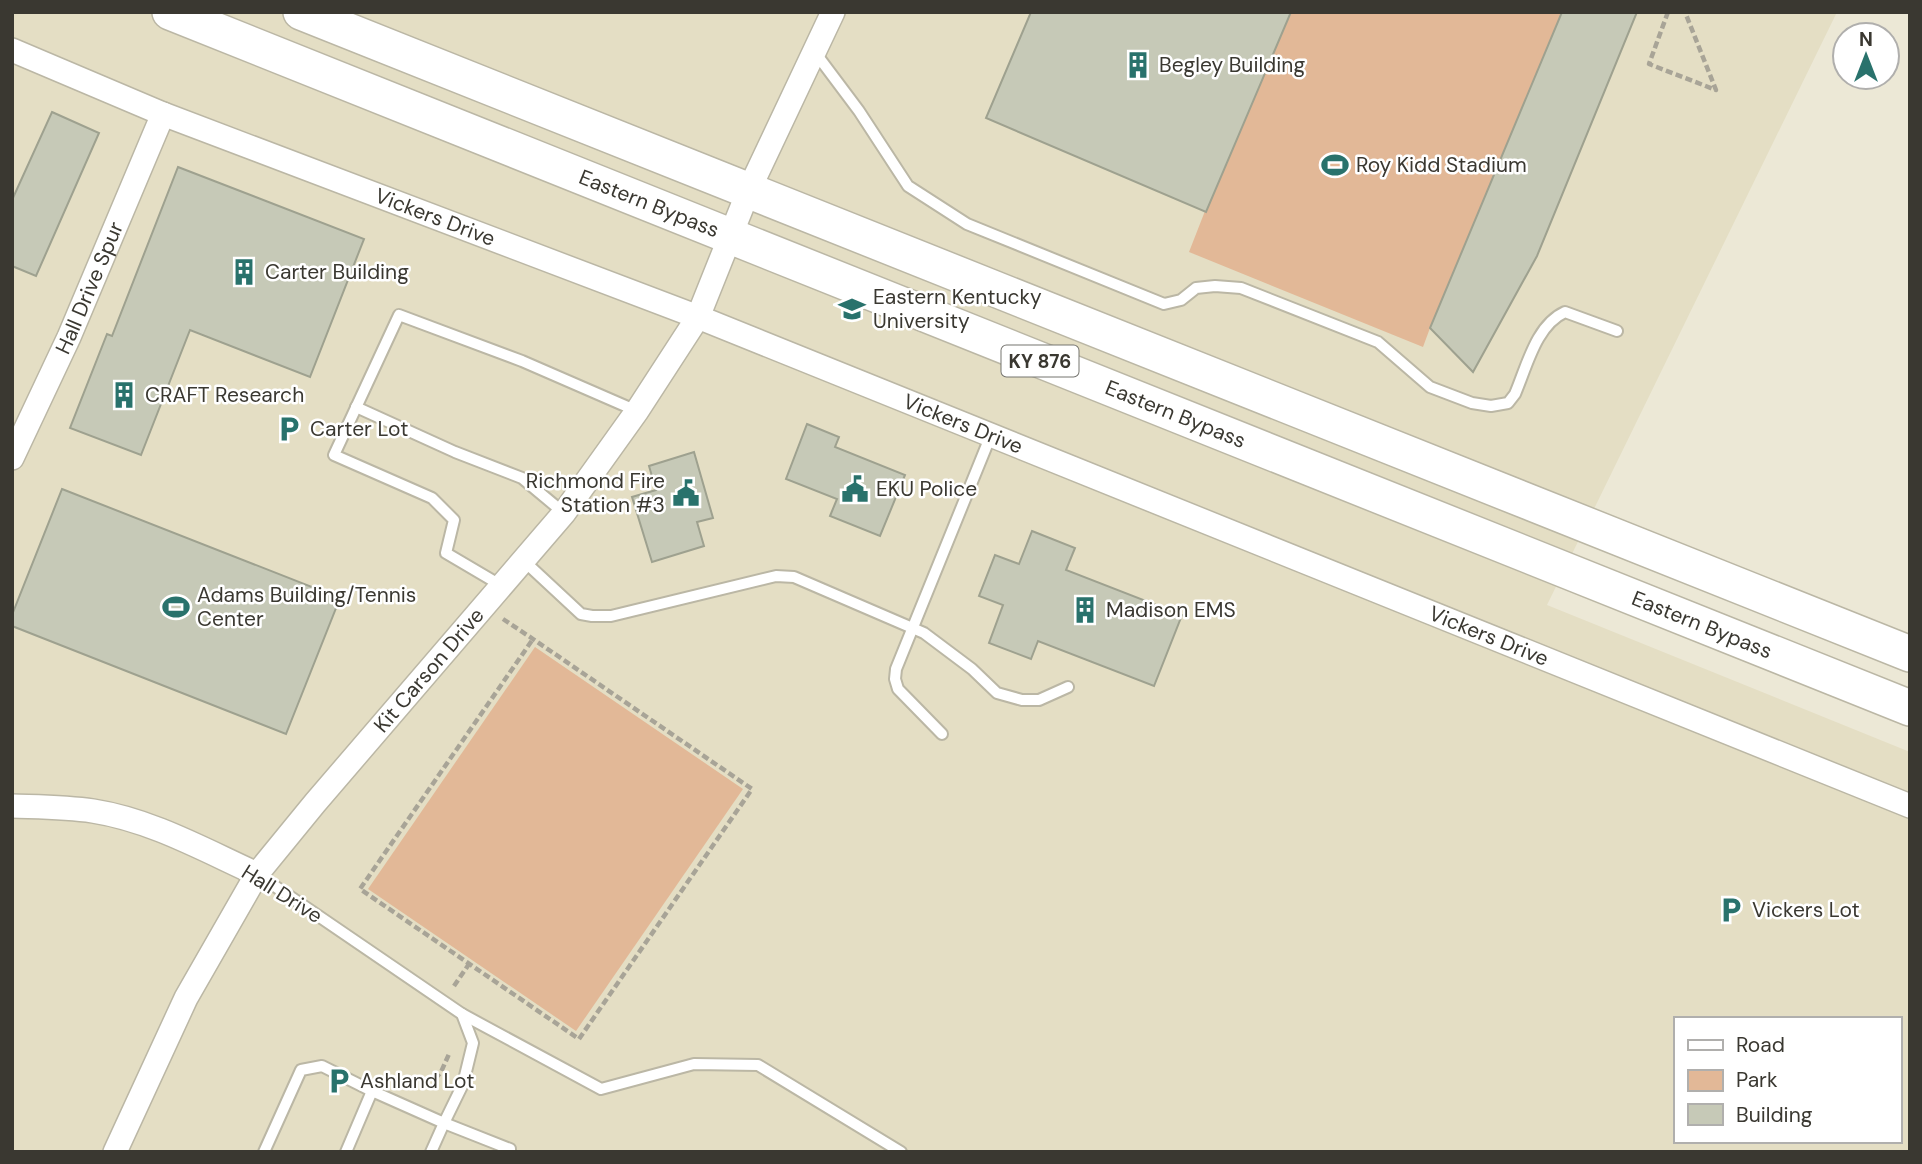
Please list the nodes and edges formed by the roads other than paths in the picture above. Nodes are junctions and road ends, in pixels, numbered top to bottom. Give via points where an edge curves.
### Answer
1 (170, 12) edge
2 (301, 12) edge
3 (833, 12) edge
4 (12, 50) edge
5 (814, 51) junction
6 (163, 114) junction
7 (748, 192) junction
8 (730, 238) junction
9 (698, 317) junction
10 (1618, 331) dead end
11 (356, 407) junction
12 (637, 411) junction
13 (991, 435) junction
14 (12, 458) edge
15 (564, 513) junction
16 (524, 561) junction
17 (502, 586) junction
18 (912, 628) junction
19 (1910, 654) edge
20 (1068, 687) dead end
21 (1910, 708) edge
22 (942, 734) dead end
23 (12, 806) edge
24 (1910, 806) edge
25 (257, 874) junction
26 (462, 1014) junction
27 (372, 1091) junction
28 (444, 1123) junction
29 (115, 1152) edge
30 (264, 1152) edge
31 (345, 1152) edge
32 (431, 1152) edge
33 (510, 1152) edge
34 (901, 1152) edge

1 - 8 main road, Eastern Bypass / KY 876
2 - 7 main road, KY 876
3 - 5 street, Kit Carson Drive
4 - 6 street, Vickers Drive
5 - 7 street, Kit Carson Drive
5 - 10 lane via 908,186 967,224 1164,304 1181,300 1196,288 1241,288 1378,342 1430,387 1491,406 1508,403 1515,394 1544,327 1555,316 1565,312
6 - 9 street, Vickers Drive
6 - 14 street, Hall Drive Spur via 69,337
7 - 8 street, Kit Carson Drive
7 - 19 main road, KY 876
8 - 9 street, Kit Carson Drive
8 - 21 main road, Eastern Bypass / KY 876
9 - 12 street, Kit Carson Drive
9 - 13 street, Vickers Drive
11 - 12 lane via 399,316 522,361
11 - 15 lane via 522,478
11 - 17 lane via 334,454 432,498 454,520 446,553
12 - 15 street, Kit Carson Drive
13 - 18 lane
13 - 24 street, Vickers Drive
15 - 16 street, Kit Carson Drive
16 - 17 street, Kit Carson Drive
16 - 18 lane via 581,614 592,617 776,576 794,577
17 - 25 street, Kit Carson Drive
18 - 20 lane via 997,692 1039,700
18 - 22 lane via 895,679 898,689
23 - 25 street, Hall Drive via 84,810 134,821
25 - 26 lane, Hall Drive
25 - 29 street, Kit Carson Drive via 186,999
26 - 28 lane via 473,1043 463,1084
26 - 34 lane, Hall Drive via 601,1089 694,1064 758,1065
27 - 28 lane
27 - 30 lane via 322,1066 301,1070
27 - 31 lane
28 - 32 lane
28 - 33 lane via 500,1143

